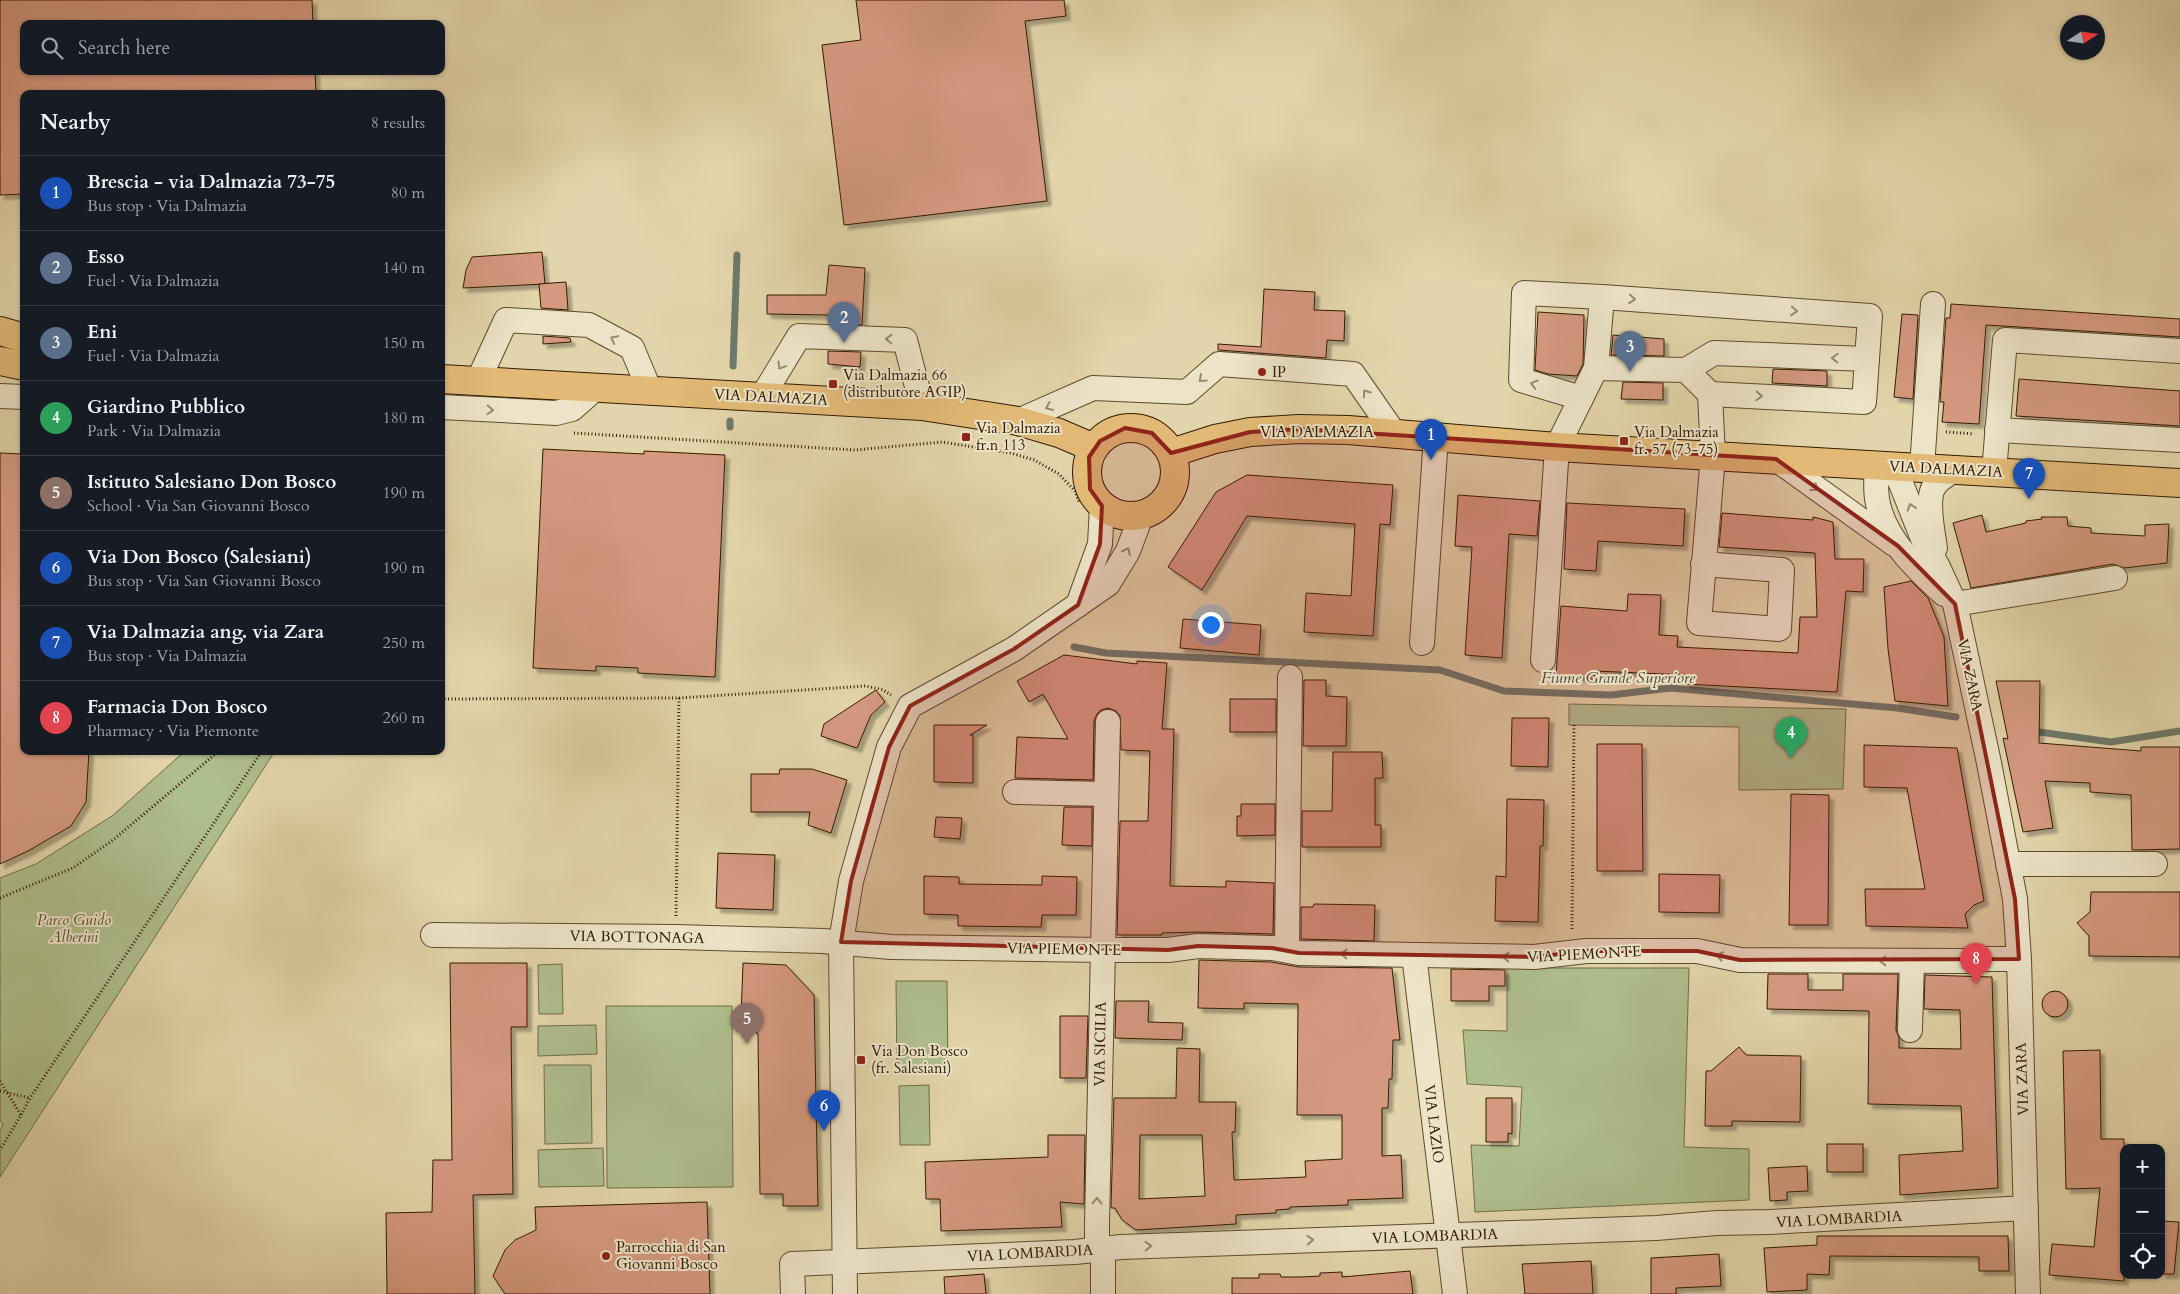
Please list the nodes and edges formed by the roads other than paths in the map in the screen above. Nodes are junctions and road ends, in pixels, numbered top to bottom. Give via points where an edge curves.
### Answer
1 (1602, 297) junction
2 (1933, 304) dead end
3 (0, 331) edge
4 (20, 337) edge
5 (2180, 351) edge
6 (1867, 359) junction
7 (0, 361) edge
8 (20, 365) edge
9 (1596, 368) junction
10 (1686, 370) junction
11 (445, 379) edge
12 (478, 382) junction
13 (597, 387) junction
14 (650, 391) junction
15 (1710, 394) junction
16 (0, 396) edge
17 (762, 396) junction
18 (20, 397) edge
19 (1581, 398) junction
20 (922, 406) junction
21 (445, 407) edge
22 (1018, 421) junction
23 (1394, 433) junction
24 (1997, 433) junction
25 (1436, 436) junction
26 (2180, 440) edge
27 (1557, 447) junction
28 (1094, 448) junction
29 (1171, 453) junction
30 (1712, 456) junction
31 (1776, 459) junction
32 (1883, 466) junction
33 (1922, 468) junction
34 (1954, 470) junction
35 (1994, 472) junction
36 (2180, 483) edge
37 (1091, 506) junction
38 (1141, 516) junction
39 (1898, 546) junction
40 (1703, 564) dead end
41 (1938, 567) junction
42 (2115, 578) dead end
43 (1955, 604) junction
44 (1078, 605) junction
45 (1422, 643) dead end
46 (1543, 660) dead end
47 (1290, 677) dead end
48 (1108, 722) dead end
49 (1015, 792) dead end
50 (1106, 794) junction
51 (2008, 864) junction
52 (2155, 864) dead end
53 (433, 935) dead end
54 (841, 942) junction
55 (1102, 950) junction
56 (1287, 950) junction
57 (1414, 955) junction
58 (2019, 959) junction
59 (1912, 961) junction
60 (1910, 1030) dead end
61 (2026, 1208) junction
62 (1448, 1234) junction
63 (1099, 1249) junction
64 (843, 1262) junction
65 (793, 1294) edge
66 (845, 1294) edge
67 (1103, 1294) edge
68 (1455, 1294) edge
69 (2028, 1294) edge

1 -> 6 street via 1870,316
1 - 9 street
19 -> 1 street via 1521,380 1524,293
2 - 33 street
3 - 4 main road
5 - 24 street via 2005,340
6 -> 10 street via 1714,353
15 -> 6 street via 1864,402
7 - 8 main road
9 - 10 street
9 - 19 street
10 - 15 street
11 - 12 main road, VIA DALMAZIA
12 - 13 main road, VIA DALMAZIA
14 -> 12 street via 632,348 589,325 506,320
13 - 14 main road, VIA DALMAZIA
21 -> 13 street via 556,413 572,409
14 - 17 main road, VIA DALMAZIA
15 - 30 street
16 - 18 street
17 - 20 main road, VIA DALMAZIA
20 -> 17 street via 905,340 800,336
19 - 27 street
20 - 22 main road, VIA DALMAZIA
23 -> 22 street via 1353,374 1219,364 1187,392 1093,388
22 - 28 main road, VIA DALMAZIA
23 - 25 main road, VIA DALMAZIA
23 - 29 main road, VIA DALMAZIA via 1298,429 1250,432
24 - 26 street
24 - 35 street
25 - 27 main road, VIA DALMAZIA
25 - 45 street
27 - 30 main road, VIA DALMAZIA
27 - 46 street
28 - 29 main road via 1107,435 1134,428 1160,438
28 - 37 main road via 1089,457 1087,478
29 - 38 main road via 1176,472 1171,492 1159,508
30 - 31 main road, VIA DALMAZIA
30 - 40 street
31 - 32 main road, VIA DALMAZIA
31 -> 39 street
32 - 33 main road, VIA DALMAZIA
32 - 39 street via 1876,482 1880,512
41 -> 32 street, VIA ZARA via 1925,544 1900,481
33 - 34 main road, VIA DALMAZIA
34 - 35 main road, VIA DALMAZIA
34 - 41 street, VIA ZARA via 1935,485 1930,494
35 - 36 main road, VIA DALMAZIA
37 - 38 main road via 1120,516
37 - 44 street via 1100,544
44 -> 38 street via 1108,584 1128,552
39 - 43 street
41 - 43 street, VIA ZARA
42 - 43 street
43 - 51 street, VIA ZARA
44 - 54 street via 1014,649 910,706 889,747 851,881
47 - 56 street
48 - 50 street, VIA SICILIA
49 - 50 street
50 - 55 street, VIA SICILIA
51 - 52 street
51 - 58 street, VIA ZARA via 2015,898
53 - 54 street, VIA BOTTONAGA
54 - 55 street, VIA PIEMONTE
54 - 64 street
55 - 56 street, VIA PIEMONTE via 1168,950 1198,946
63 -> 55 street, VIA SICILIA
57 -> 56 street, VIA PIEMONTE via 1299,953
59 -> 57 street, VIA PIEMONTE via 1740,960 1696,951 1586,951 1534,957
57 - 62 street, VIA LAZIO
58 - 59 street, VIA PIEMONTE
58 - 61 street, VIA ZARA
59 - 60 street
61 - 62 street, VIA LOMBARDIA via 1656,1228
61 - 69 street, VIA ZARA
63 -> 62 street, VIA LOMBARDIA
62 - 68 street, VIA LAZIO
63 - 64 street, VIA LOMBARDIA
63 - 67 street, VIA SICILIA
64 - 65 street, VIA LOMBARDIA via 792,1264
64 - 66 street

